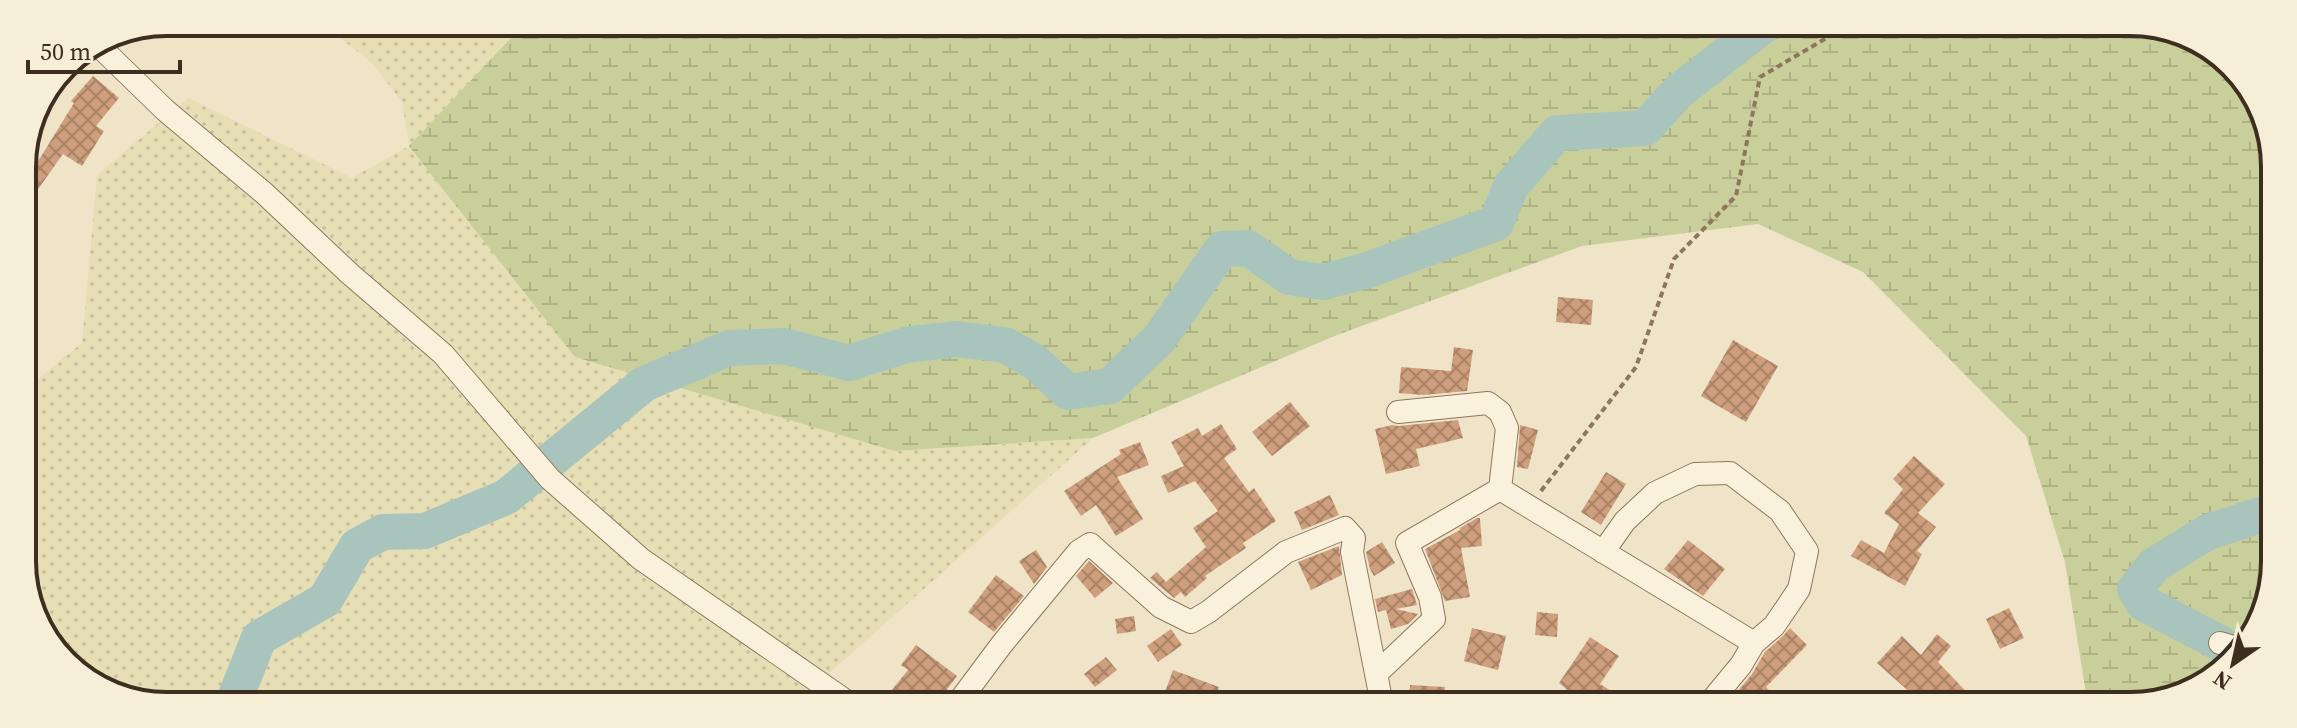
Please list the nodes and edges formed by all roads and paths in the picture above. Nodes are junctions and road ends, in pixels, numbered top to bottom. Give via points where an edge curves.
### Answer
1 (1830, 36) edge
2 (106, 52) edge
3 (1398, 412) dead end
4 (1500, 489) junction
5 (1529, 507) junction
6 (1603, 552) junction
7 (1754, 643) junction
8 (1376, 674) junction
9 (833, 692) edge
10 (966, 692) edge
11 (1380, 692) edge
12 (1719, 692) edge

1 - 5 path via 1760,77 1736,196 1674,259 1636,367
2 - 9 street via 443,354 550,479 641,559
3 - 4 street via 1488,403 1500,412 1507,428
4 - 5 street
4 - 8 street via 1407,543 1434,619
5 - 6 street
6 - 7 street
6 - 7 street via 1655,493 1695,474 1730,473 1780,511 1807,551 1799,589 1774,626
7 - 12 street
8 - 10 street via 1352,552 1354,538 1345,528 1286,552 1191,622 1161,607 1090,544
8 - 11 street

